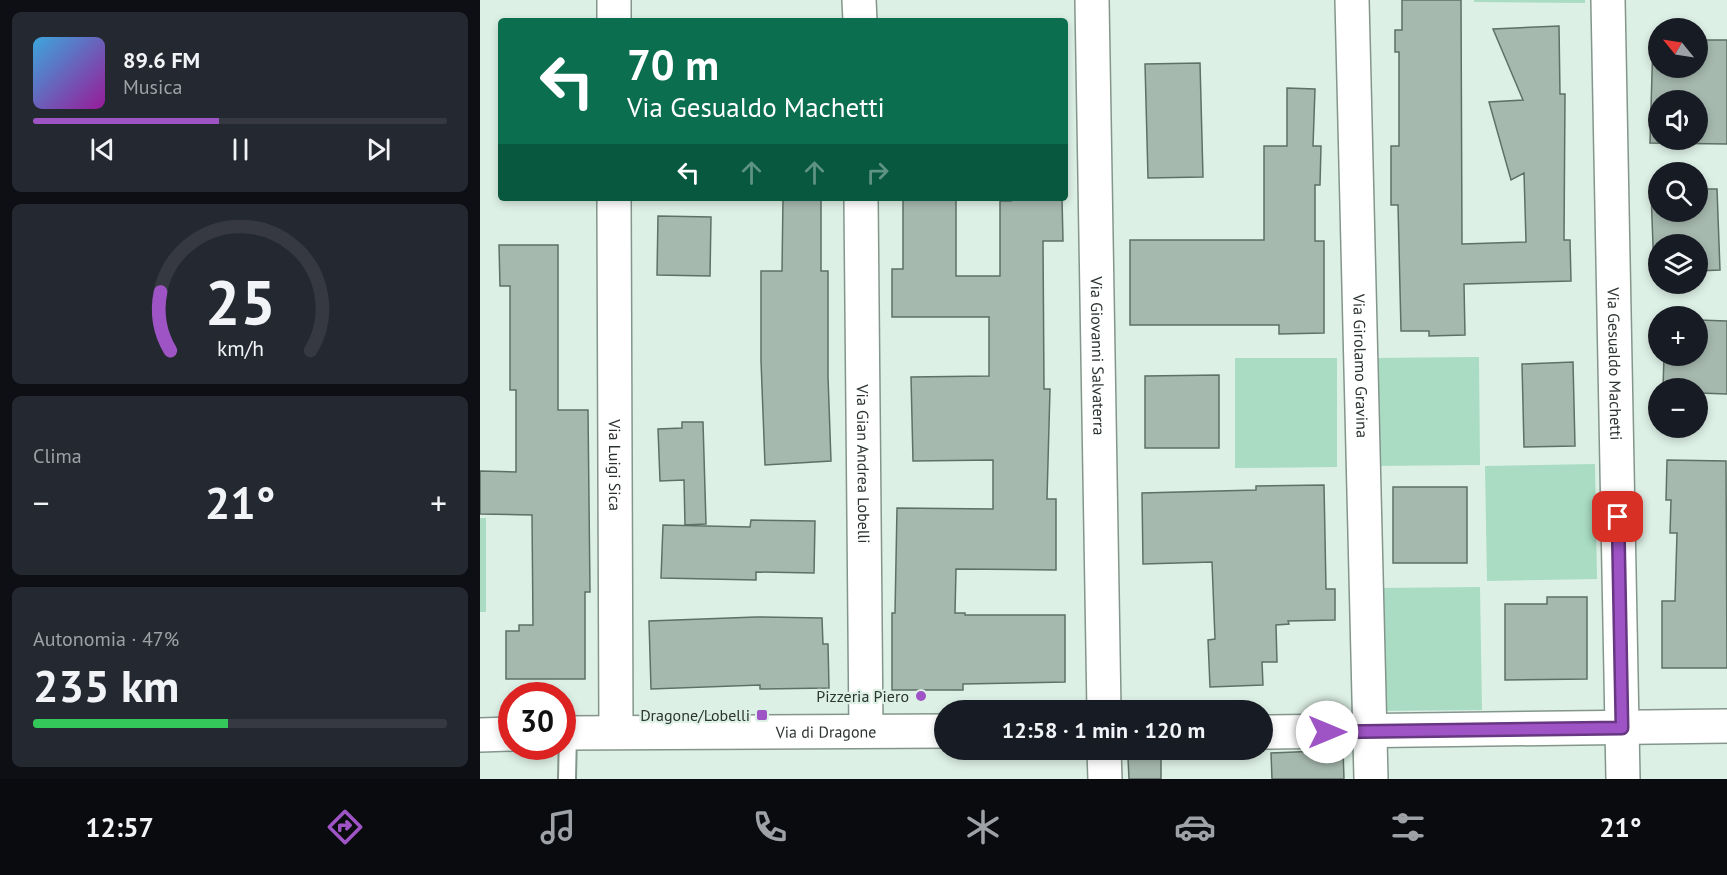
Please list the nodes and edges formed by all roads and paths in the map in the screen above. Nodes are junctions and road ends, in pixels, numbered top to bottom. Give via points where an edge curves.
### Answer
1 (614, 0) edge
2 (859, 0) edge
3 (1092, 0) edge
4 (1352, 0) edge
5 (1608, 0) edge
6 (614, 18) edge
7 (860, 18) edge
8 (615, 201) edge
9 (861, 201) edge
10 (1104, 700) edge
11 (1727, 726) edge
12 (1622, 728) junction
13 (866, 730) junction
14 (934, 731) edge
15 (616, 732) junction
16 (1273, 732) edge
17 (1370, 732) junction
18 (576, 733) edge
19 (498, 734) edge
20 (480, 735) edge
21 (566, 760) edge
22 (1104, 760) edge
23 (567, 779) edge
24 (1105, 779) edge
25 (1371, 779) edge
26 (1623, 779) edge

1 - 6 street
2 - 7 street
3 - 10 street, Via Giovanni Salvaterra
4 - 17 street, Via Girolamo Gravina
5 - 12 street, Via Gesualdo Machetti
8 - 15 street, Via Luigi Sica
9 - 13 street, Via Gian Andrea Lobelli
11 - 12 street
12 - 17 street
12 - 26 street, Via Gesualdo Machetti
13 - 14 street, Via di Dragone
13 - 15 street, Via di Dragone
15 - 18 street, Via di Dragone
16 - 17 street
17 - 25 street, Via Girolamo Gravina
19 - 20 street
21 - 23 lane
22 - 24 street

